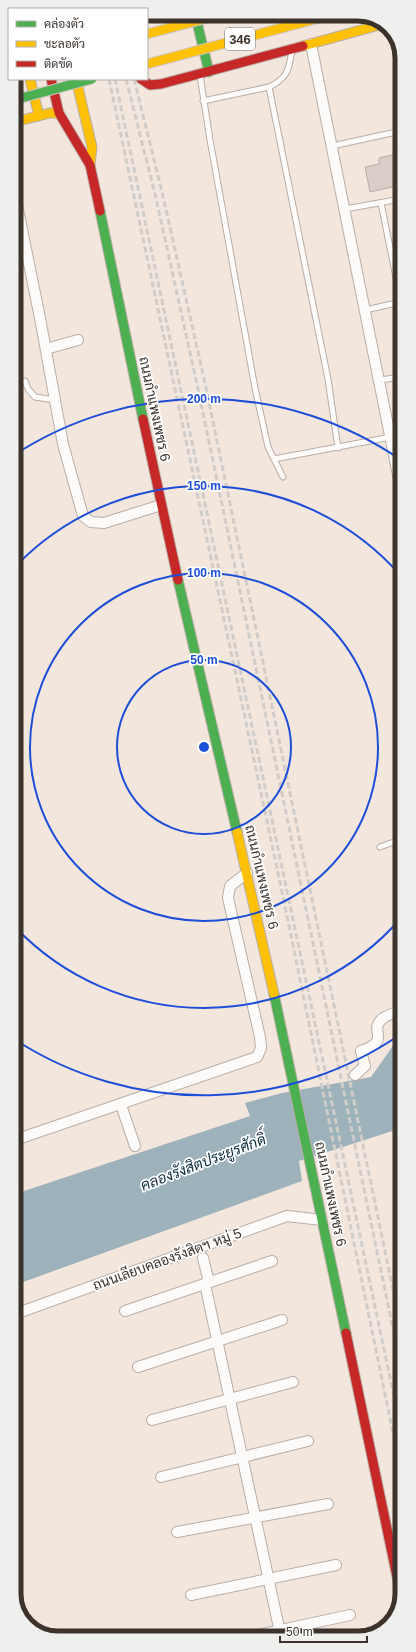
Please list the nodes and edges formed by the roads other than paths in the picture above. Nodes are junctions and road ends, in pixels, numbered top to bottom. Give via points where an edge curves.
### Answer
1 (196, 21) edge
2 (196, 21) edge
3 (308, 21) edge
4 (376, 26) edge
5 (148, 34) edge
6 (311, 44) junction
7 (293, 49) junction
8 (148, 64) edge
9 (204, 73) junction
10 (30, 80) edge
11 (51, 80) edge
12 (76, 80) edge
13 (88, 80) edge
14 (142, 80) edge
15 (269, 87) junction
16 (21, 98) edge
17 (204, 101) junction
18 (59, 113) junction
19 (39, 116) junction
20 (21, 120) edge
21 (395, 132) edge
22 (332, 146) junction
23 (90, 165) junction
24 (395, 200) edge
25 (381, 203) junction
26 (345, 210) junction
27 (21, 225) edge
28 (395, 272) edge
29 (395, 303) edge
30 (365, 310) junction
31 (78, 340) dead end
32 (46, 350) junction
33 (395, 378) edge
34 (380, 380) junction
35 (25, 381) dead end
36 (55, 400) junction
37 (395, 436) edge
38 (391, 437) junction
39 (338, 448) junction
40 (395, 458) edge
41 (274, 460) junction
42 (283, 477) dead end
43 (161, 505) junction
44 (395, 842) edge
45 (380, 847) dead end
46 (247, 874) junction
47 (395, 1013) edge
48 (355, 1075) dead end
49 (121, 1105) junction
50 (21, 1138) edge
51 (135, 1146) dead end
52 (322, 1220) junction
53 (204, 1258) dead end
54 (272, 1261) dead end
55 (207, 1283) junction
56 (125, 1311) dead end
57 (21, 1312) edge
58 (282, 1320) dead end
59 (217, 1342) junction
60 (138, 1367) dead end
61 (294, 1382) dead end
62 (230, 1399) junction
63 (152, 1420) dead end
64 (308, 1441) dead end
65 (242, 1457) junction
66 (161, 1477) dead end
67 (328, 1504) dead end
68 (255, 1517) junction
69 (177, 1532) dead end
70 (336, 1565) dead end
71 (395, 1567) edge
72 (268, 1579) junction
73 (191, 1595) dead end
74 (350, 1615) dead end
75 (279, 1631) edge
76 (291, 1631) edge

1 - 9 main road
2 - 5 main road, 346, bridge
3 - 8 main road, 346, bridge
4 - 6 main road
6 - 7 main road
6 - 22 street
7 - 9 main road
7 - 15 lane via 285,76
9 - 14 main road via 150,85
9 - 17 lane
10 - 19 main road
11 - 18 main road, ถนนกำแพงเพชร 6
12 - 23 main road, ถนนกำแพงเพชร 6 via 92,147
13 - 16 main road, bridge
15 - 17 lane
15 - 39 lane via 328,380
17 - 41 lane via 255,388 264,432
18 - 19 main road
18 - 23 main road, ถนนกำแพงเพชร 6
19 - 20 main road
21 - 22 lane
22 - 26 street
23 - 43 main road, ถนนกำแพงเพชร 6
24 - 25 lane
25 - 26 lane
25 - 28 lane
26 - 30 street
27 - 32 street
29 - 30 lane
30 - 34 street
31 - 32 street
32 - 36 street
33 - 34 lane
34 - 38 street
35 - 36 lane via 35,397
36 - 43 street via 68,465 86,520 104,523
37 - 38 street
38 - 39 lane
38 - 40 street
39 - 41 lane
41 - 42 lane
43 - 46 main road, ถนนกำแพงเพชร 6
44 - 45 lane
46 - 49 street via 230,886 228,898 260,1037 260,1054
46 - 52 main road, ถนนกำแพงเพชร 6 via 288,1053
47 - 48 street via 381,1019 378,1026 379,1039 376,1045 362,1052 365,1066
49 - 50 street
49 - 51 street
52 - 57 street, ถนนเลียบคลองรังสิตฯ หมู่ 5 via 287,1216
52 - 71 main road, ถนนกำแพงเพชร 6
53 - 55 street
54 - 55 street
55 - 56 street
55 - 59 street
58 - 59 street
59 - 60 street
59 - 62 street
61 - 62 street
62 - 63 street
62 - 65 street
64 - 65 street
65 - 66 street
65 - 68 street
67 - 68 street
68 - 69 street
68 - 72 street
70 - 72 street
72 - 73 street
72 - 75 street
74 - 76 street

